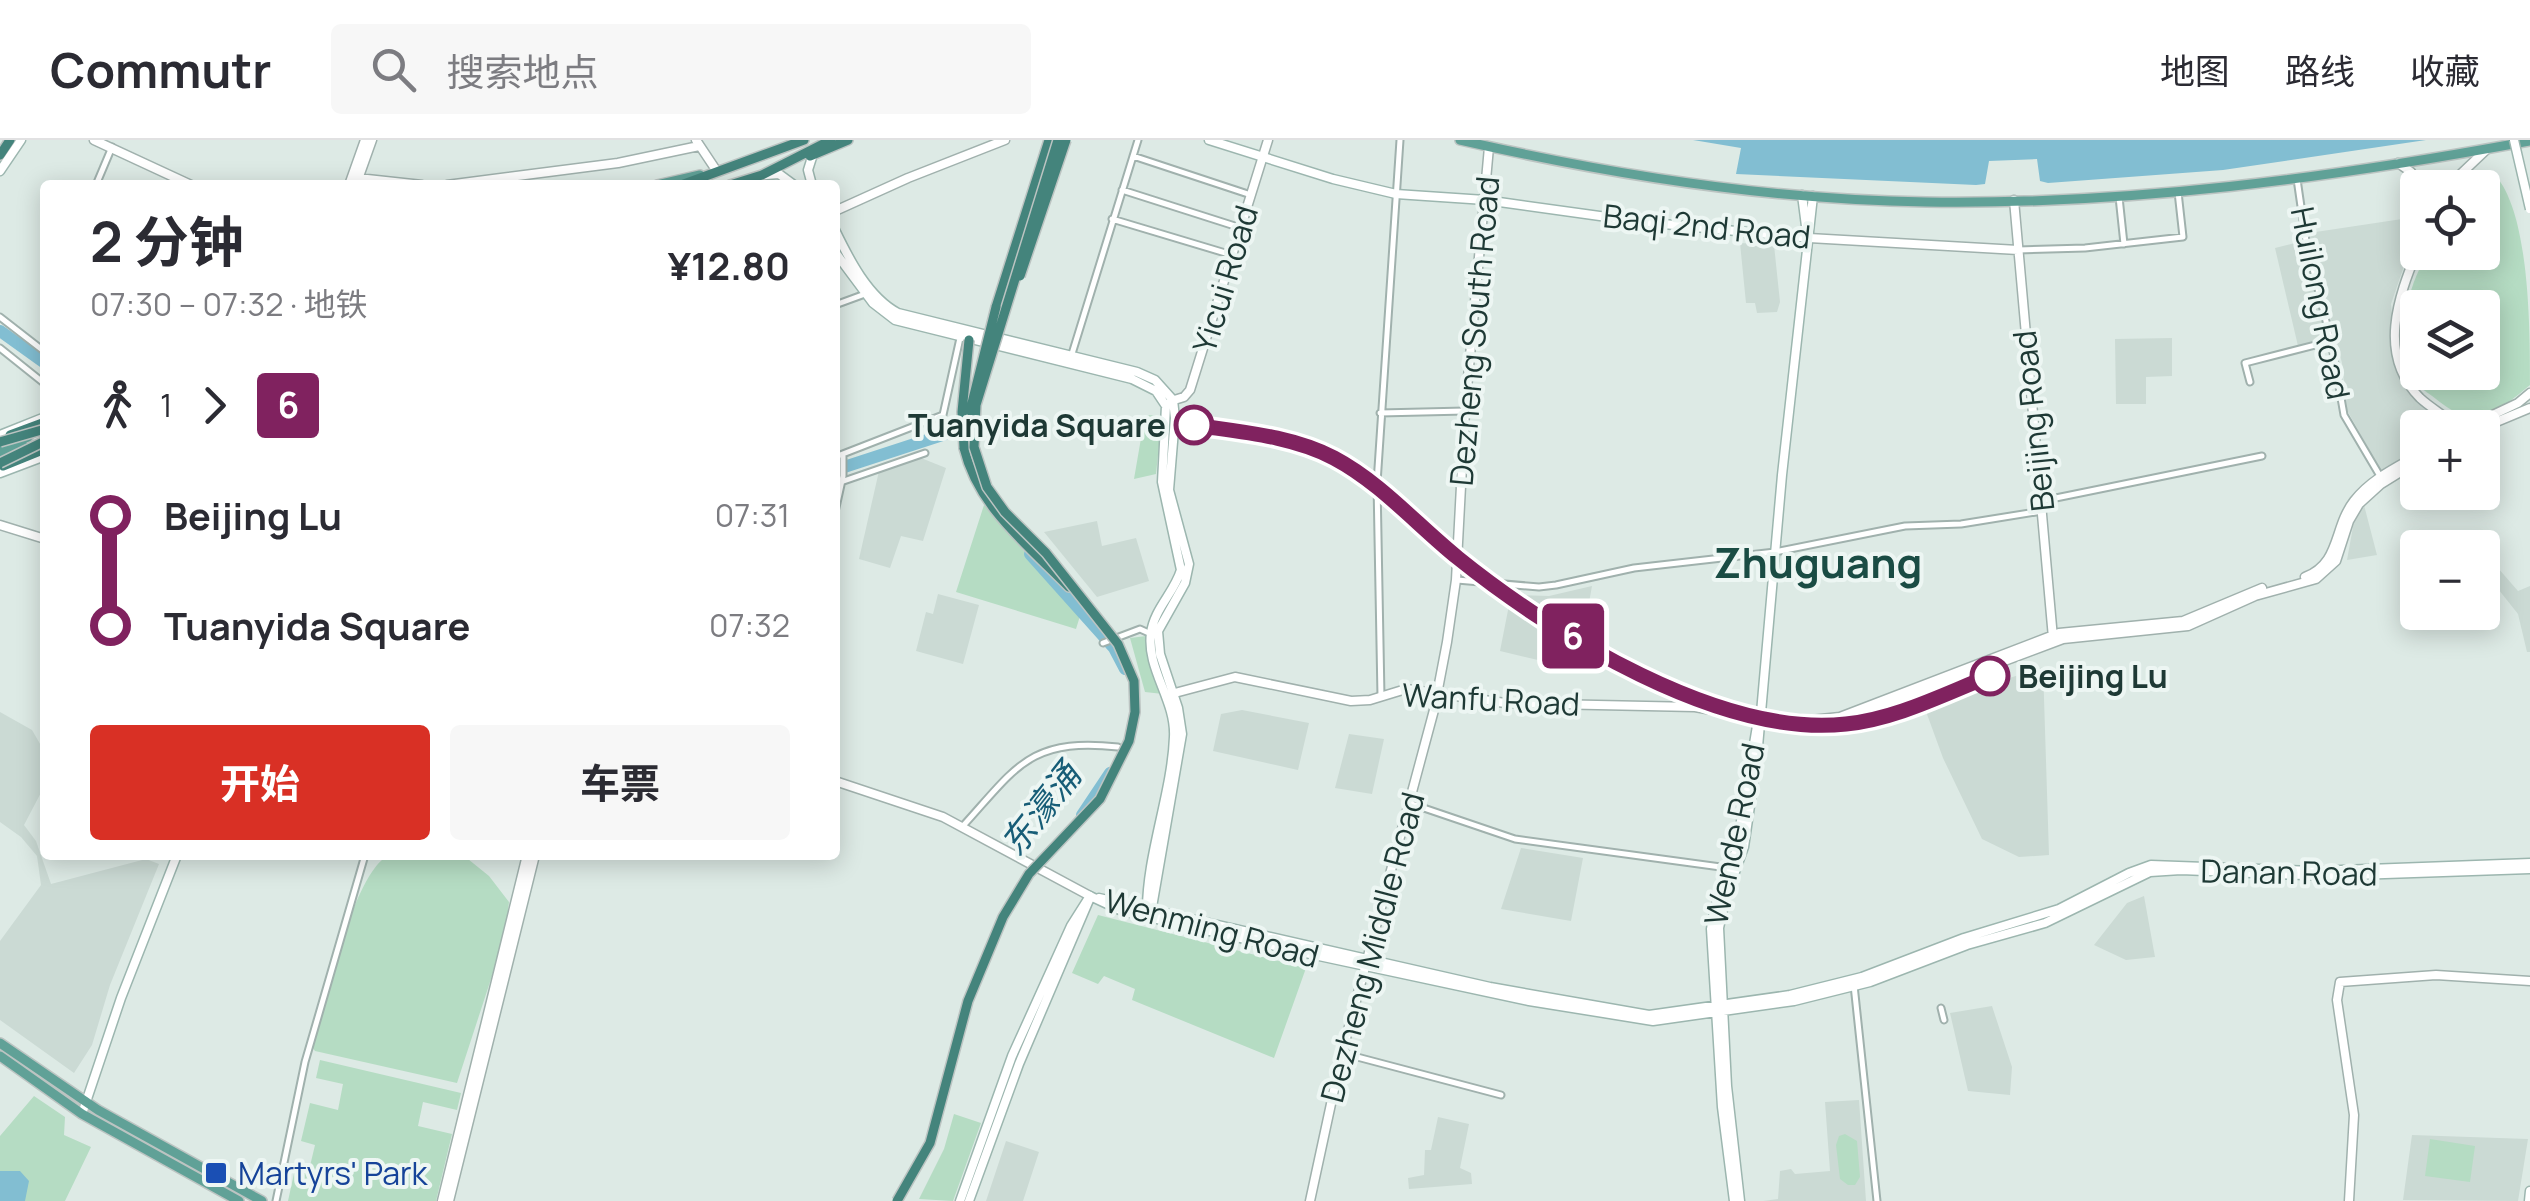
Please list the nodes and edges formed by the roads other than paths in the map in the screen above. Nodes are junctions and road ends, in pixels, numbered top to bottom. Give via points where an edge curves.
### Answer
1 (10, 140) edge
2 (20, 140) edge
3 (94, 140) edge
4 (369, 140) edge
5 (788, 140) edge
6 (804, 140) edge
7 (830, 140) edge
8 (848, 140) edge
9 (1005, 140) edge
10 (1048, 140) edge
11 (1058, 140) edge
12 (1066, 140) edge
13 (1138, 140) edge
14 (1209, 140) edge
15 (1268, 140) edge
16 (1400, 140) edge
17 (1460, 140) edge
18 (2503, 140) edge
19 (2517, 140) edge
20 (2530, 141) edge
21 (698, 143) edge
22 (1489, 146) junction
23 (112, 147) junction
24 (2488, 149) junction
25 (813, 152) junction
26 (0, 154) edge
27 (756, 156) junction
28 (1132, 156) junction
29 (1263, 156) junction
30 (2398, 162) junction
31 (716, 170) junction
32 (2408, 170) edge
33 (2466, 170) edge
34 (0, 171) edge
35 (703, 174) junction
36 (762, 175) junction
37 (2298, 179) junction
38 (98, 180) edge
39 (181, 180) edge
40 (355, 180) edge
41 (485, 180) edge
42 (678, 180) edge
43 (691, 180) edge
44 (746, 180) edge
45 (787, 180) edge
46 (811, 180) edge
47 (1122, 190) junction
48 (2530, 190) edge
49 (2178, 192) junction
50 (1396, 194) junction
51 (2118, 194) junction
52 (1251, 195) junction
53 (1808, 195) junction
54 (1484, 200) junction
55 (2014, 200) junction
56 (840, 208) edge
57 (2530, 209) edge
58 (1112, 219) junction
59 (1241, 228) junction
60 (1809, 238) junction
61 (840, 239) edge
62 (2124, 244) junction
63 (2018, 250) junction
64 (1232, 255) junction
65 (840, 259) edge
66 (2410, 270) edge
67 (865, 294) junction
68 (840, 303) edge
69 (0, 317) edge
70 (967, 337) junction
71 (2331, 341) junction
72 (1001, 343) junction
73 (0, 348) edge
74 (40, 348) edge
75 (1070, 360) junction
76 (40, 380) edge
77 (2250, 382) dead end
78 (2530, 393) edge
79 (1169, 401) junction
80 (2530, 408) edge
81 (2437, 410) edge
82 (1466, 411) junction
83 (2500, 411) edge
84 (1380, 413) junction
85 (2500, 420) edge
86 (40, 427) edge
87 (0, 442) edge
88 (40, 448) edge
89 (925, 452) dead end
90 (2262, 456) dead end
91 (840, 457) edge
92 (0, 464) edge
93 (2400, 467) edge
94 (2400, 471) edge
95 (2381, 476) junction
96 (840, 481) edge
97 (2041, 506) junction
98 (0, 525) edge
99 (40, 538) edge
100 (1775, 552) junction
101 (1456, 580) junction
102 (1086, 605) junction
103 (1151, 634) junction
104 (2053, 639) junction
105 (1103, 643) dead end
106 (1170, 694) junction
107 (1437, 694) junction
108 (1380, 697) junction
109 (1760, 717) junction
110 (1118, 747) dead end
111 (840, 783) edge
112 (1409, 803) junction
113 (962, 827) junction
114 (175, 860) edge
115 (364, 860) edge
116 (530, 860) edge
117 (2530, 866) edge
118 (1731, 868) junction
119 (1090, 896) junction
120 (1149, 912) junction
121 (2059, 913) joint
122 (1367, 963) junction
123 (2530, 981) edge
124 (1854, 983) junction
125 (1941, 1008) dead end
126 (1719, 1009) junction
127 (1944, 1020) dead end
128 (0, 1043) edge
129 (1342, 1053) junction
130 (0, 1056) edge
131 (1501, 1095) dead end
132 (86, 1103) junction
133 (82, 1114) junction
134 (2530, 1191) edge
135 (233, 1200) edge
136 (262, 1201) edge
137 (276, 1201) edge
138 (446, 1201) edge
139 (896, 1201) edge
140 (960, 1201) edge
141 (968, 1201) edge
142 (1310, 1201) edge
143 (1737, 1201) edge
144 (1877, 1201) edge
145 (2349, 1201) edge
146 (2529, 1201) edge

1 - 26 highway
2 - 34 street
3 - 23 street
4 - 40 street
5 - 27 highway
6 - 27 highway
7 - 25 highway
8 - 25 highway
9 - 56 street
10 - 102 highway, bridge via 977,373 970,433 988,490
11 - 72 highway, bridge
12 - 72 highway, bridge
13 - 28 street
14 - 29 street, Baqi 2nd Road
15 - 29 street, Yicui Road
16 - 50 street
17 - 22 main road
18 - 51 main road via 2283,176
19 - 48 street, bridge
19 - 57 street, bridge
20 - 24 main road
21 - 31 street
21 - 41 street
22 - 53 main road via 1740,190
22 - 54 street, Dezheng South Road
23 - 38 street
23 - 39 street
24 - 30 main road
24 - 33 street
25 - 36 highway
25 - 46 street
27 - 31 highway
28 - 47 street
28 - 52 street
29 - 50 street, Baqi 2nd Road
29 - 52 street, Yicui Road
30 - 32 street
30 - 37 main road
31 - 35 highway
35 - 42 main road
35 - 43 highway
36 - 44 highway
36 - 45 street
37 - 49 main road
37 - 71 street, Huilong Road
47 - 58 street
47 - 59 street
49 - 51 main road
49 - 62 street via 2183,237
50 - 54 street, Baqi 2nd Road
50 - 84 street
51 - 55 main road
51 - 62 street
52 - 59 street, Yicui Road
53 - 55 main road
53 - 60 street
54 - 60 street, Baqi 2nd Road
54 - 82 street, Dezheng South Road
55 - 63 street, Beijing Road
58 - 64 street
58 - 75 street
59 - 64 street, Yicui Road
60 - 63 street, Baqi 2nd Road
60 - 100 street
61 - 70 street via 890,310
62 - 63 street
63 - 97 street, Beijing Road
64 - 79 street, Yicui Road via 1190,390
65 - 67 street
66 - 81 street via 2396,309 2399,359 2406,380
67 - 68 street
67 - 70 street via 895,320
69 - 74 street
70 - 72 street, bridge
70 - 91 street via 944,415
70 - 102 highway, bridge via 962,424 975,480 1002,520
71 - 77 street via 2244,362
71 - 95 street, Huilong Road via 2344,415
72 - 75 street
72 - 139 highway, bridge via 974,414 981,472 1005,512 1046,553 1123,653 1135,688 1135,718 1100,798 1029,874 1002,916 972,989 930,1143
73 - 76 street
75 - 79 street via 1141,382
78 - 83 street
79 - 103 street via 1162,482 1181,570
79 - 106 street via 1175,418 1170,490 1189,564 1158,631
80 - 85 street
82 - 84 street
82 - 101 street, Dezheng South Road
84 - 108 street
86 - 87 highway, bridge
88 - 92 highway, bridge
89 - 96 street
90 - 97 street
91 - 96 street
93 - 95 street
94 - 104 street via 2360,504 2338,557 2320,577 2188,626
95 - 104 street via 2353,502 2330,559 2312,575 2245,594 2183,622 2068,631
97 - 100 street
97 - 104 street, Beijing Road
98 - 99 street
100 - 101 street via 1538,587
100 - 109 street
101 - 107 street, Dezheng South Road
102 - 139 highway, bridge via 1130,671 1135,701 1129,738 1094,806 1034,866 1006,907 968,998 934,1130
103 - 105 street, bridge via 1140,630
103 - 106 street via 1153,662
104 - 109 street, Wanfu Road via 1840,717
106 - 108 street, Wanfu Road via 1235,676 1351,702
106 - 120 street via 1174,738
107 - 108 street, Wanfu Road via 1406,690
107 - 109 street, Wanfu Road via 1695,707
107 - 112 street, Dezheng Middle Road
109 - 118 street, Wende Road
109 - 126 street, Wende Road via 1744,847 1719,928
110 - 113 street via 1072,745 1028,758
111 - 113 street, Wenming Road
112 - 118 street via 1515,839
112 - 122 street, Dezheng Middle Road
113 - 119 street, Wenming Road, bridge
114 - 132 street
115 - 137 street via 305,1062
116 - 138 street
117 - 121 street, Danan Road via 2319,870 2159,864 2128,873
118 - 126 street, Wende Road via 1711,928
119 - 120 street, Wenming Road via 1115,909
119 - 140 street via 1012,1056
119 - 141 street
120 - 122 street, Wenming Road
121 - 124 street, Wenming Road via 1974,935
122 - 126 street, Wenming Road via 1632,1013
122 - 129 street, Dezheng Middle Road
123 - 145 street via 2436,975 2340,982 2354,1115
124 - 126 street, Wenming Road
124 - 144 street
125 - 127 street
126 - 143 street, Wende Road via 1722,1107
128 - 132 main road
129 - 131 street
129 - 142 street, Dezheng Middle Road
130 - 133 main road
132 - 133 street
132 - 136 main road
133 - 135 main road
134 - 146 street

